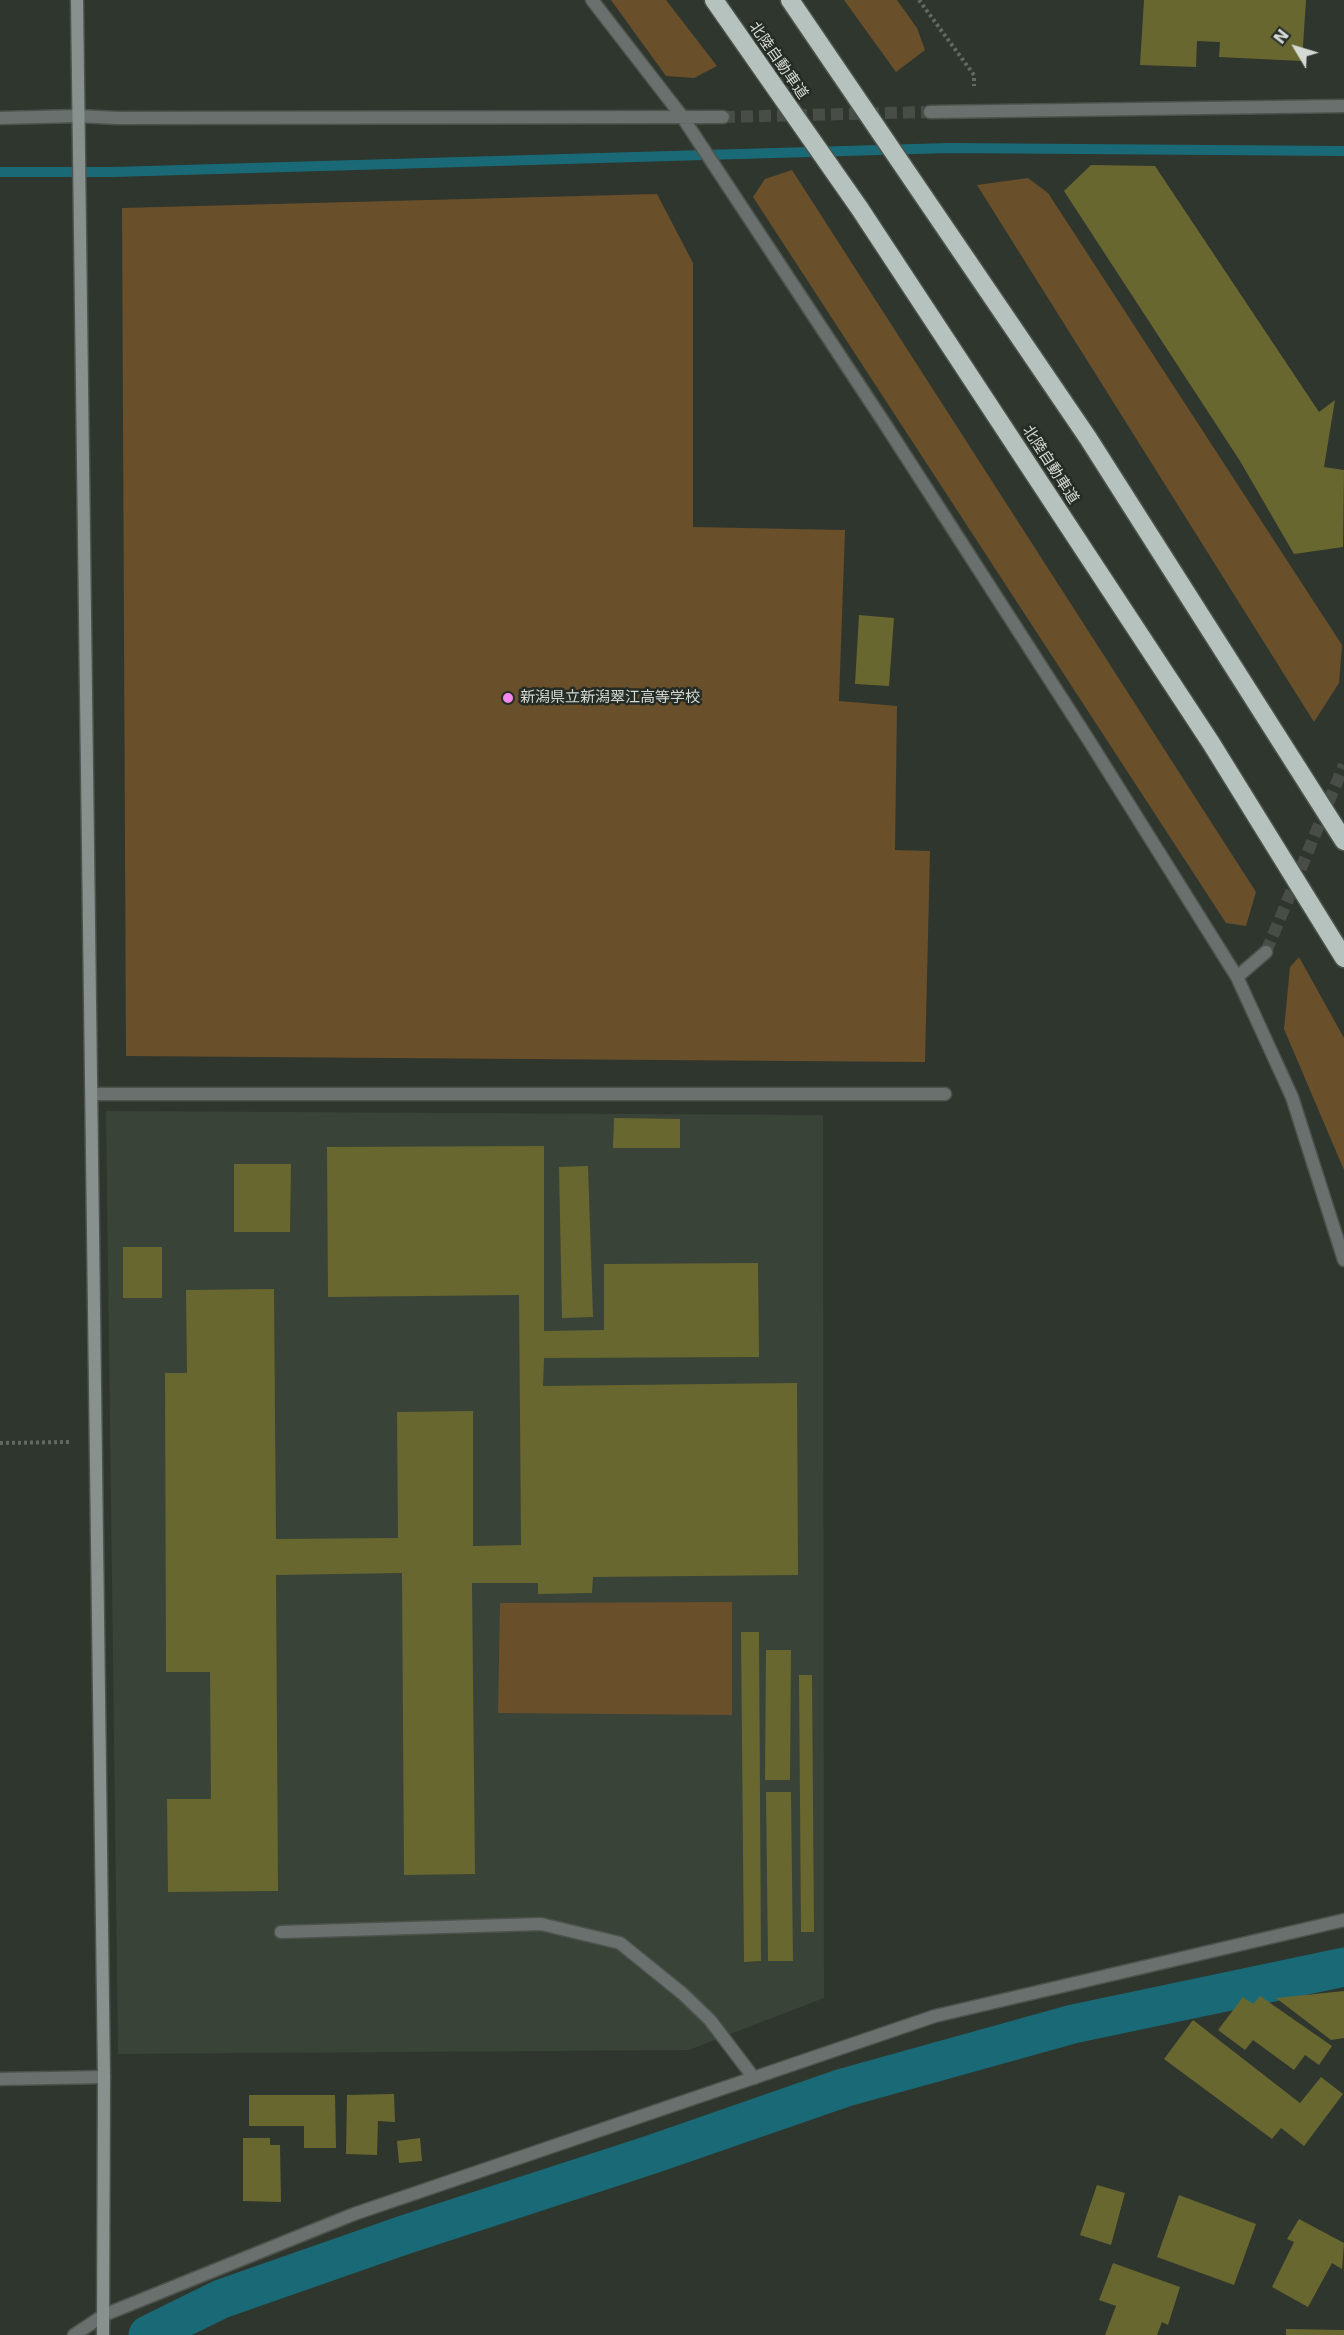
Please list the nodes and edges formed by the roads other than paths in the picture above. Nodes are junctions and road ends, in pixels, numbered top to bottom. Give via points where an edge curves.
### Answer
1 (77, 0) edge
2 (592, 0) edge
3 (714, 0) edge
4 (790, 0) edge
5 (1344, 106) edge
6 (930, 112) tunnel mouth
7 (681, 115) junction
8 (78, 116) junction
9 (723, 117) tunnel mouth
10 (0, 118) edge
11 (1344, 841) edge
12 (1266, 952) tunnel mouth
13 (1344, 958) edge
14 (1237, 977) junction
15 (93, 1094) junction
16 (945, 1094) dead end
17 (1344, 1260) edge
18 (1344, 1920) edge
19 (281, 1932) dead end
20 (104, 2077) junction
21 (754, 2078) junction
22 (0, 2079) edge
23 (104, 2315) junction
24 (74, 2335) edge
25 (103, 2335) edge

1 - 8 street
2 - 7 street
3 - 13 highway, 北陸自動車道 via 860,209 1192,714
4 - 11 highway via 1088,438
5 - 6 street
7 - 8 street
7 - 9 street
7 - 14 street via 1088,739
8 - 10 street
8 - 15 street
12 - 14 street
14 - 17 street via 1292,1097
15 - 16 street
15 - 20 street
18 - 21 street via 935,2016
19 - 21 street via 541,1924 620,1943 710,2020
20 - 22 street
20 - 23 street
21 - 23 street via 354,2214
23 - 24 street
23 - 25 street

